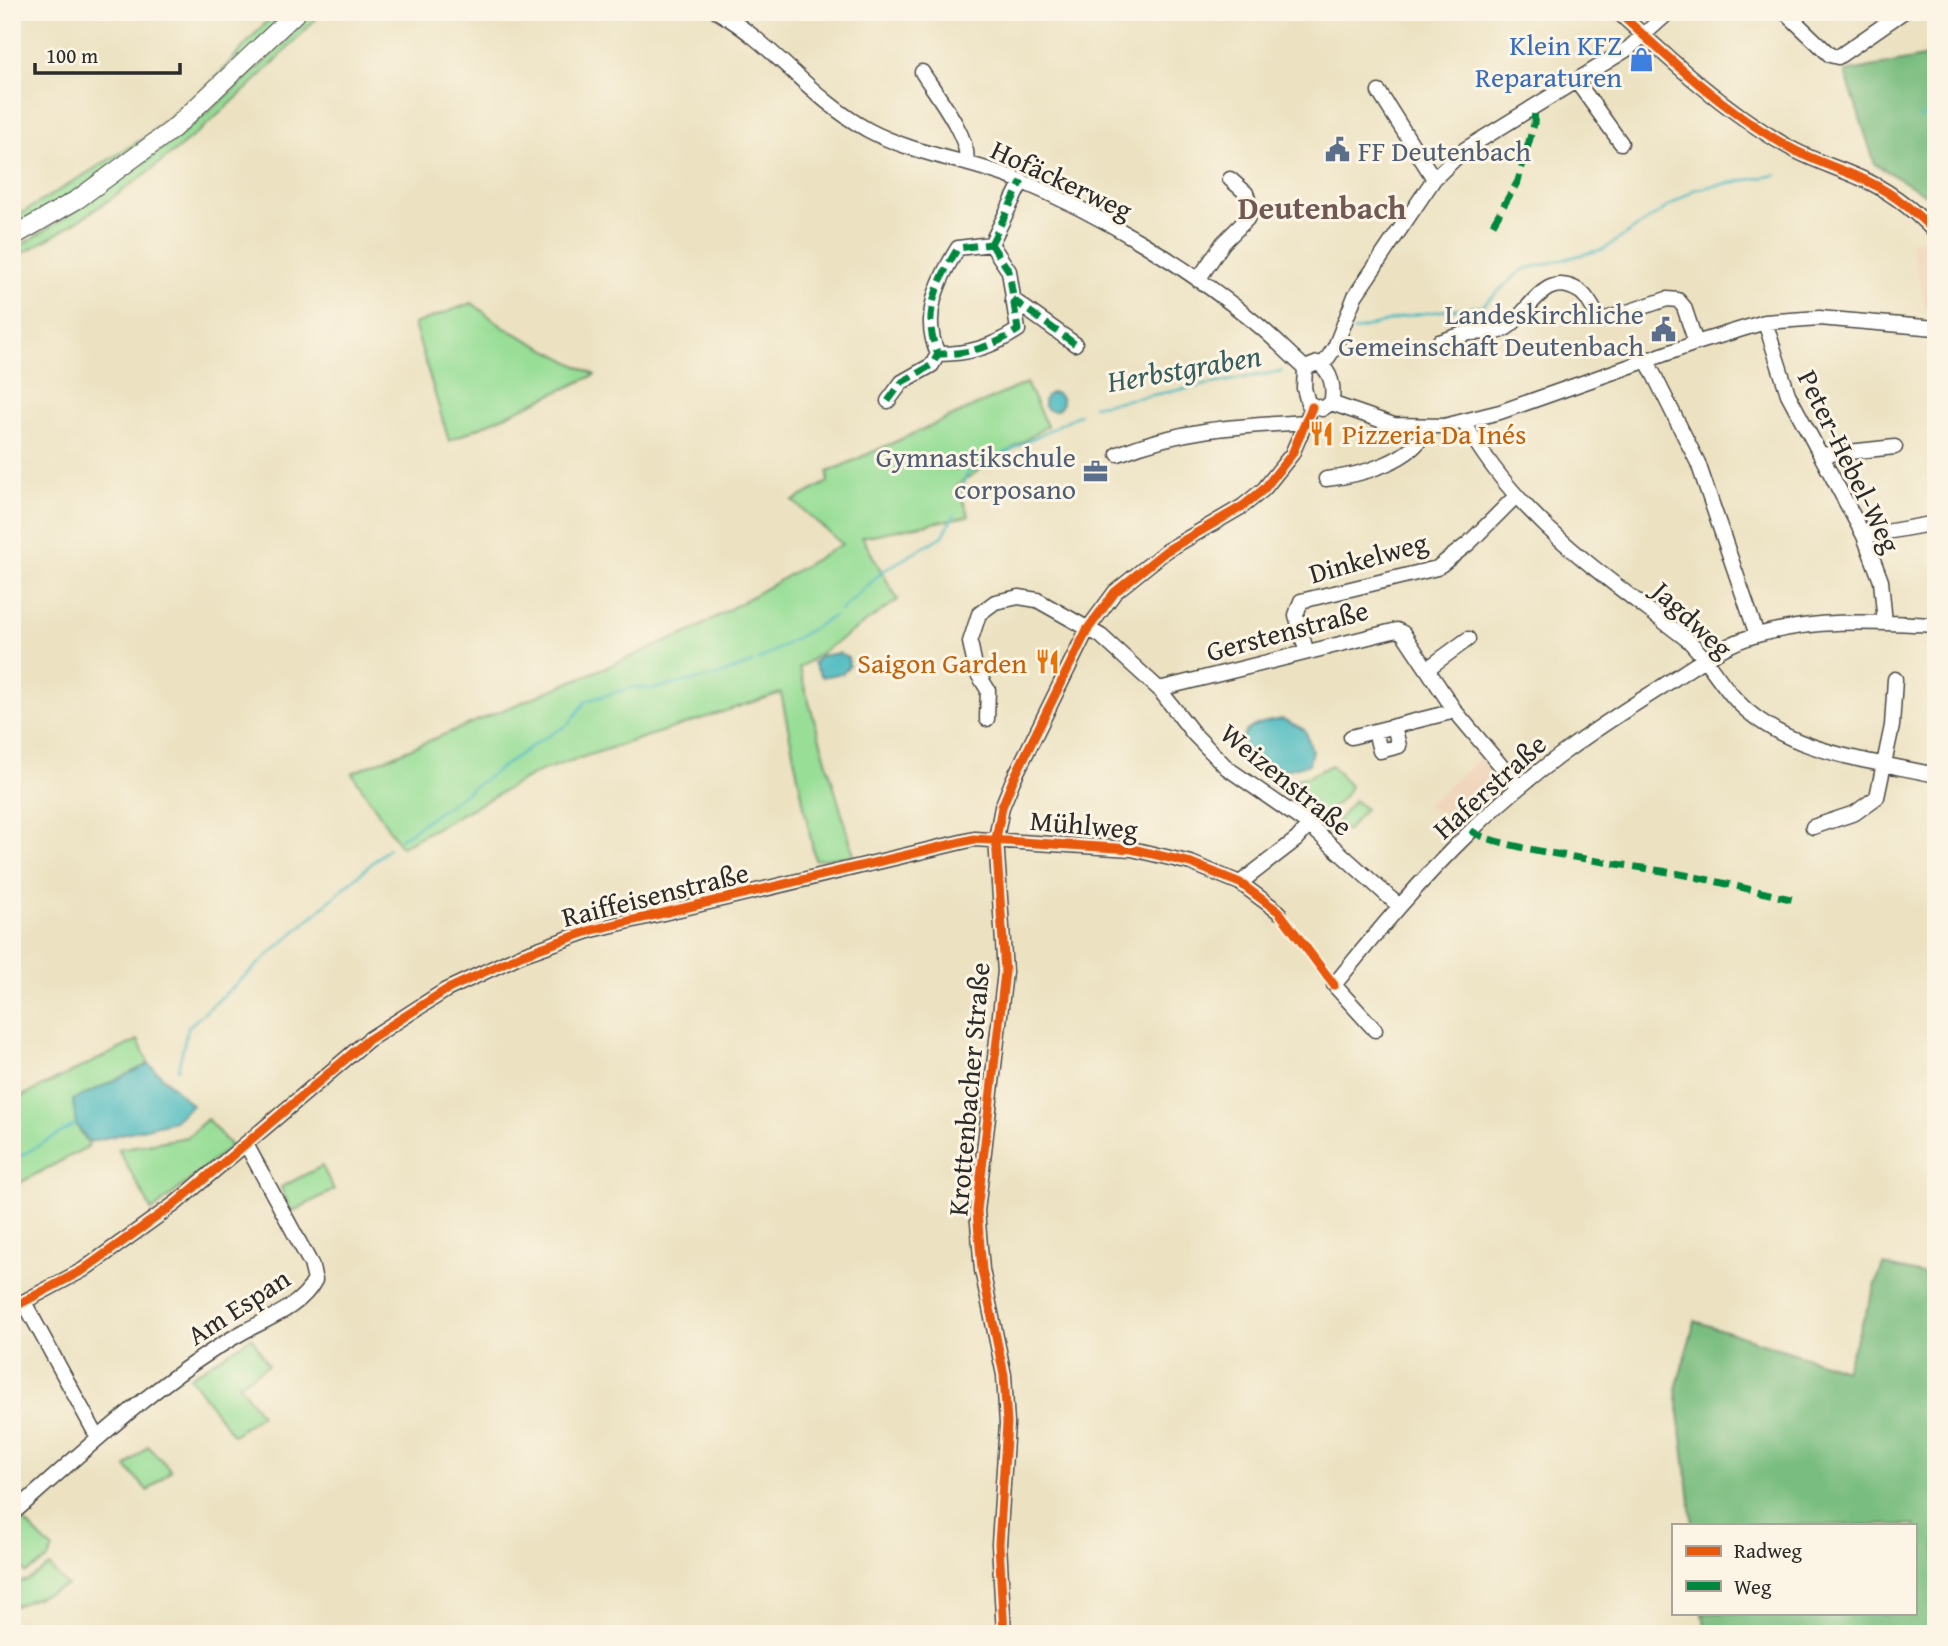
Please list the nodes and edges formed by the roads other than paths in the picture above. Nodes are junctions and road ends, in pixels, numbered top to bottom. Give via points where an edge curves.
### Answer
1 (297, 12) edge
2 (718, 12) edge
3 (1618, 12) edge
4 (1669, 12) edge
5 (1785, 12) edge
6 (1903, 12) edge
7 (1644, 37) junction
8 (922, 72) dead end
9 (1577, 82) junction
10 (1379, 92) dead end
11 (1621, 143) dead end
12 (966, 162) junction
13 (1230, 179) dead end
14 (1434, 179) junction
15 (1021, 181) junction
16 (1936, 233) edge
17 (12, 237) edge
18 (991, 244) junction
19 (1198, 280) junction
20 (1012, 299) junction
21 (1765, 322) junction
22 (1936, 328) edge
23 (1439, 342) dead end
24 (1696, 343) junction
25 (1075, 344) dead end
26 (938, 355) junction
27 (1647, 362) junction
28 (1323, 365) junction
29 (1305, 368) junction
30 (888, 401) dead end
31 (1331, 403) junction
32 (1310, 414) junction
33 (1464, 422) junction
34 (1426, 428) junction
35 (1895, 447) dead end
36 (1118, 454) dead end
37 (1821, 455) junction
38 (1326, 479) dead end
39 (1515, 496) junction
40 (1936, 523) edge
41 (1864, 536) junction
42 (1885, 623) junction
43 (1936, 625) edge
44 (1087, 630) junction
45 (1757, 635) junction
46 (1468, 639) dead end
47 (1306, 650) junction
48 (1707, 658) junction
49 (1427, 669) junction
50 (1895, 679) dead end
51 (1159, 689) junction
52 (1455, 711) junction
53 (988, 719) dead end
54 (1394, 726) junction
55 (1375, 731) junction
56 (1351, 737) dead end
57 (1886, 764) junction
58 (1936, 775) edge
59 (1519, 788) junction
60 (1309, 825) junction
61 (1813, 827) dead end
62 (996, 839) junction
63 (1240, 883) junction
64 (1399, 906) junction
65 (1279, 912) dead end
66 (1375, 1030) dead end
67 (246, 1144) junction
68 (18, 1305) edge
69 (98, 1437) junction
70 (12, 1514) edge
71 (1004, 1634) edge

1 - 17 main road via 173,129 78,199
2 - 12 street, Hofäckerweg via 761,41 857,123 914,150
3 - 7 street
4 - 7 street
5 - 6 street via 1830,55 1838,57
7 - 9 street
7 - 16 street via 1755,126 1816,161 1877,186
8 - 12 street via 959,132
9 - 11 street
9 - 14 street via 1464,150
10 - 14 street
12 - 15 street, Hofäckerweg
13 - 19 street via 1245,193 1251,208
14 - 28 street via 1355,296 1335,348
15 - 18 street
15 - 19 street, Hofäckerweg via 1104,223
18 - 20 street via 1009,271
18 - 26 street via 958,248 941,275 930,310 930,336
19 - 29 street, Hofäckerweg
20 - 25 street
20 - 26 street via 1018,330 967,354
21 - 22 street via 1819,318
21 - 24 street
21 - 37 street, Peter-Hebel-Weg via 1784,385
23 - 24 street via 1506,328 1536,295 1567,287 1582,292 1603,320 1667,299 1678,300
24 - 27 street
26 - 30 street via 932,365 902,382
27 - 33 street
27 - 45 street via 1698,463
28 - 29 street via 1313,363
28 - 31 street via 1329,374
29 - 32 street
31 - 32 street
31 - 34 street via 1373,421
32 - 36 street via 1210,428 1153,440
32 - 44 street, Krottenbacher Straße via 1293,454 1264,489 1156,559 1115,592
33 - 34 street
33 - 39 street, Jagdweg
34 - 38 street via 1423,439 1404,454 1363,472
35 - 37 street
37 - 41 street, Peter-Hebel-Weg
39 - 47 street, Dinkelweg via 1437,568 1301,601 1296,615
39 - 48 street, Jagdweg via 1544,527
40 - 41 street
41 - 42 street, Peter-Hebel-Weg via 1881,582
42 - 43 street, Haferstraße
42 - 45 street, Haferstraße via 1832,621
44 - 51 street, Weizenstraße via 1101,636
44 - 53 street, Weizenstraße via 1037,600 1019,597 995,602 979,614 970,642 976,671 988,690
44 - 62 street, Krottenbacher Straße via 1013,780
45 - 48 street, Haferstraße
46 - 49 street
47 - 49 street, Gerstenstraße via 1396,630 1403,632
47 - 51 street, Gerstenstraße
48 - 57 street, Jagdweg via 1736,700 1765,725 1797,742
48 - 59 street, Haferstraße via 1582,739
49 - 52 street, Gerstenstraße
50 - 57 street
51 - 60 street, Weizenstraße via 1227,768
52 - 54 street
52 - 59 street, Gerstenstraße
54 - 55 street
54 - 55 street via 1399,746 1380,751
55 - 56 street
57 - 58 street, Jagdweg
57 - 61 street via 1877,797 1855,813
59 - 64 street, Haferstraße via 1471,830
60 - 63 street
60 - 64 street, Weizenstraße
62 - 63 street, Mühlweg via 1132,849 1191,863
62 - 67 street, Raiffeisenstraße via 974,839 592,930 521,955 446,990 368,1040
62 - 71 street, Krottenbacher Straße via 1005,972 977,1211 982,1270 1004,1375 1007,1424 999,1544
63 - 65 street, Mühlweg
64 - 66 street, Haferstraße via 1334,985
67 - 68 street, Raiffeisenstraße via 176,1203 91,1264
67 - 69 street, Am Espan via 311,1264 315,1280 307,1296 218,1348
68 - 69 street
69 - 70 street, Am Espan

